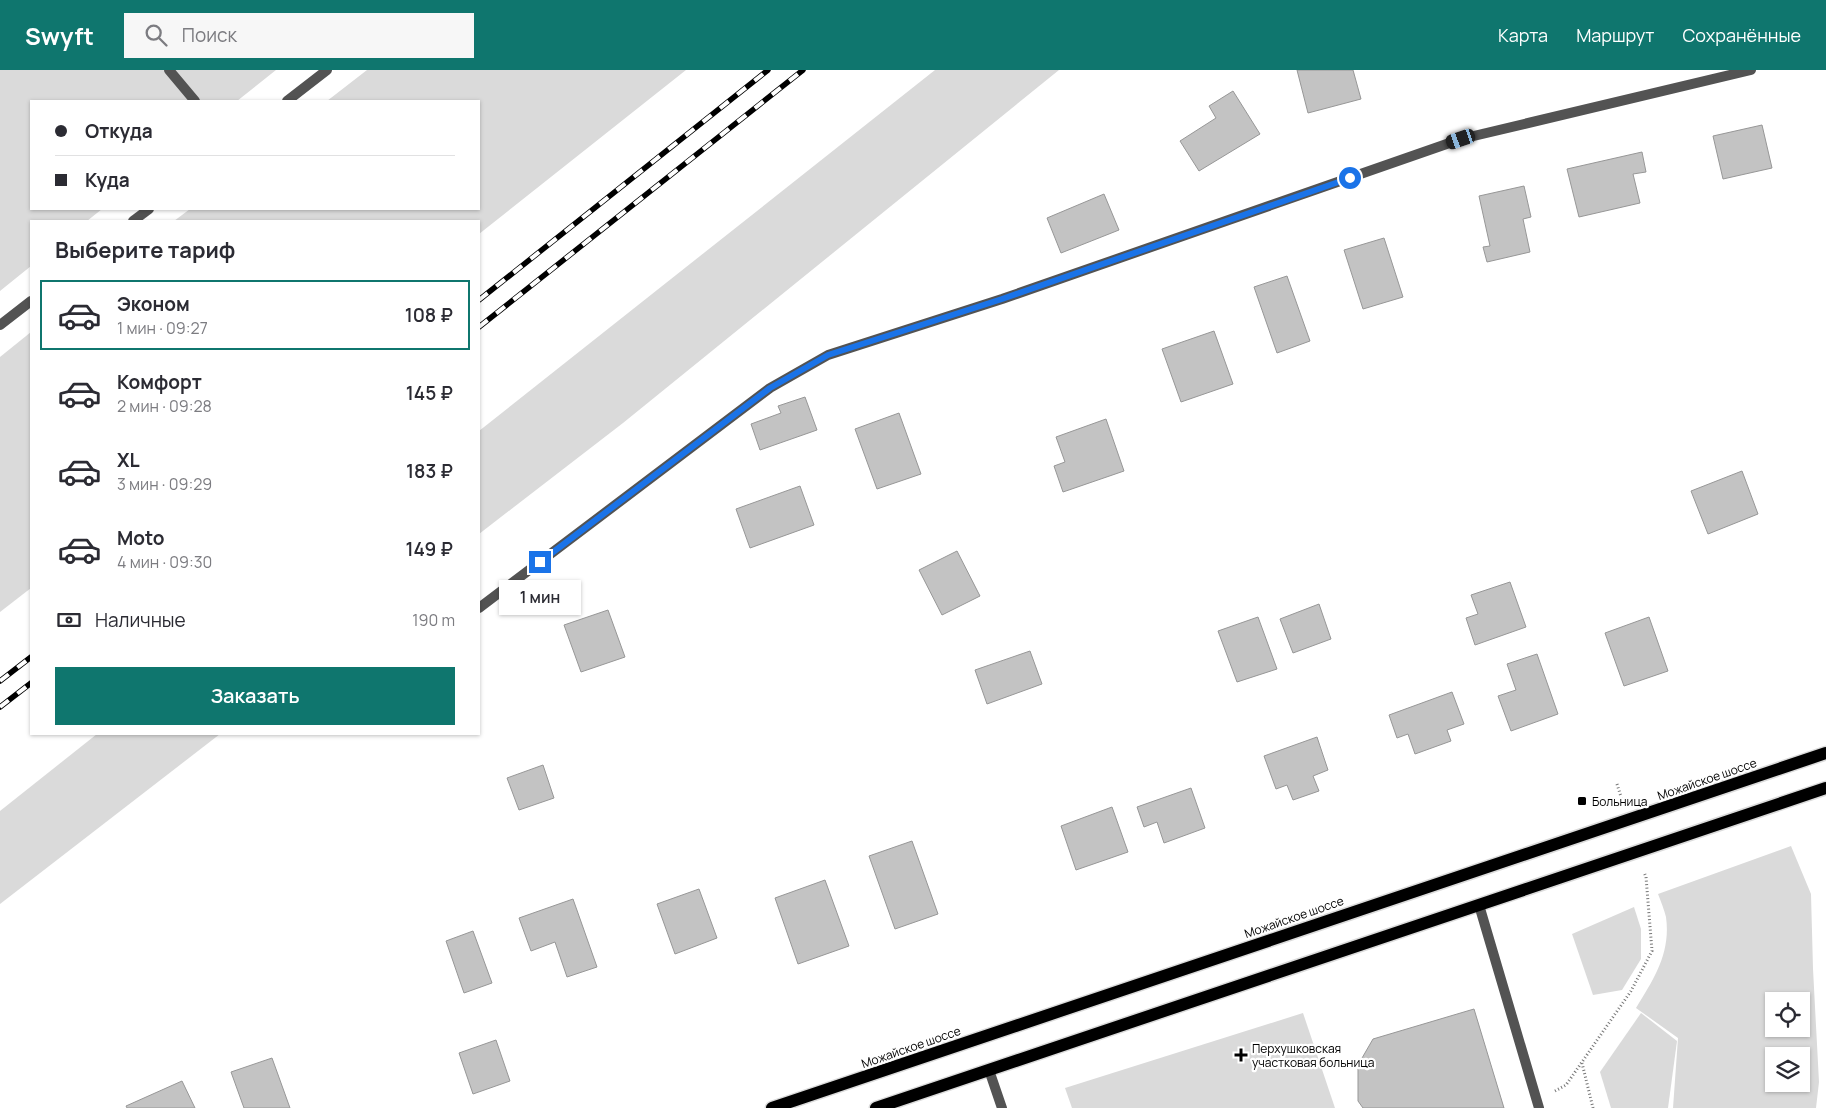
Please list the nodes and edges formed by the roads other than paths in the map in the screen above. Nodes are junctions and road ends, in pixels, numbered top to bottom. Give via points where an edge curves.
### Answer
1 (169, 70) edge
2 (327, 70) edge
3 (1751, 70) edge
4 (194, 100) edge
5 (288, 100) edge
6 (148, 210) edge
7 (134, 220) edge
8 (30, 302) edge
9 (0, 325) edge
10 (480, 607) edge
11 (1826, 753) edge
12 (1826, 788) edge
13 (1479, 905) junction
14 (989, 1070) junction
15 (1538, 1105) edge
16 (772, 1108) edge
17 (876, 1108) edge
18 (1002, 1108) edge

1 - 4 street
2 - 5 street
3 - 10 street via 1461,139 1002,299 828,355 770,388
6 - 7 street
8 - 9 street
11 - 16 main road, Можайское шоссе
12 - 13 main road
13 - 14 main road
13 - 15 street
14 - 17 main road
14 - 18 street

